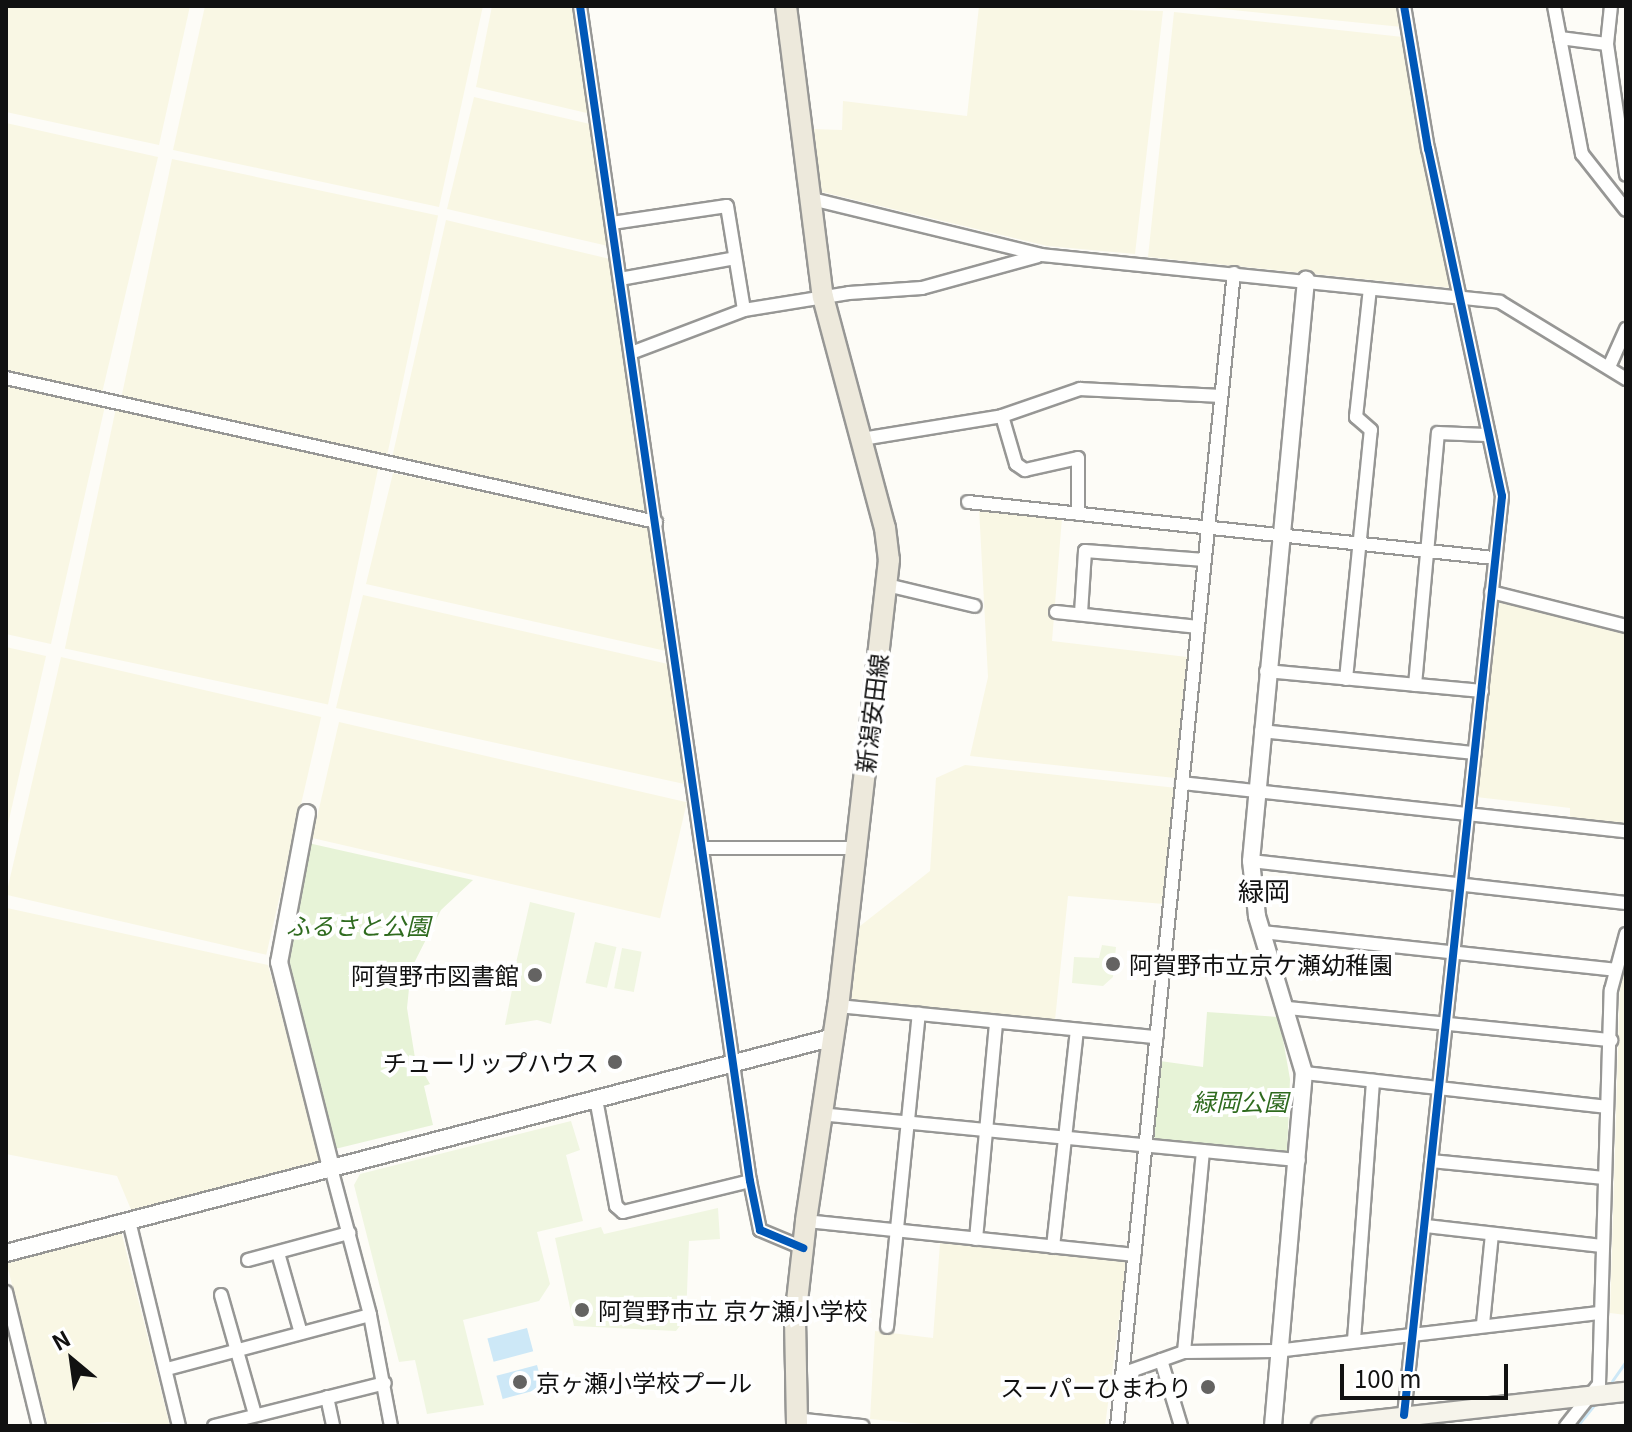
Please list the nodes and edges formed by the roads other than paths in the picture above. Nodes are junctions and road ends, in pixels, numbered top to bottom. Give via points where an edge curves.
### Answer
1 (580, 6) edge
2 (786, 6) edge
3 (1404, 6) edge
4 (1554, 6) edge
5 (1611, 6) edge
6 (1560, 38) junction
7 (1607, 44) junction
8 (1626, 175) edge
9 (808, 198) junction
10 (1626, 210) edge
11 (612, 223) junction
12 (1041, 255) junction
13 (735, 258) junction
14 (1234, 273) junction
15 (620, 279) junction
16 (1306, 280) junction
17 (1370, 289) junction
18 (1459, 296) junction
19 (823, 297) junction
20 (744, 310) junction
21 (1626, 329) edge
22 (631, 353) junction
23 (1609, 367) junction
24 (6, 378) edge
25 (1626, 379) edge
26 (1221, 396) junction
27 (1002, 416) junction
28 (1486, 435) junction
29 (862, 439) junction
30 (968, 502) dead end
31 (1078, 514) junction
32 (656, 522) junction
33 (1208, 528) junction
34 (1280, 536) junction
35 (1360, 544) junction
36 (1427, 551) junction
37 (1494, 558) junction
38 (1205, 560) junction
39 (887, 585) junction
40 (1491, 592) junction
41 (975, 606) dead end
42 (1056, 612) dead end
43 (1081, 613) junction
44 (1626, 626) edge
45 (1198, 627) junction
46 (1266, 671) junction
47 (1346, 679) junction
48 (1415, 685) junction
49 (1482, 691) junction
50 (1261, 731) junction
51 (1475, 753) junction
52 (1182, 783) junction
53 (1255, 792) junction
54 (307, 813) dead end
55 (1467, 816) junction
56 (1626, 831) edge
57 (704, 848) junction
58 (854, 848) junction
59 (1251, 861) junction
60 (1459, 885) junction
61 (1626, 903) edge
62 (1262, 932) junction
63 (1626, 934) edge
64 (1453, 953) junction
65 (1615, 970) junction
66 (838, 1006) junction
67 (1288, 1008) junction
68 (919, 1014) junction
69 (1445, 1020) junction
70 (996, 1022) junction
71 (1077, 1030) junction
72 (1156, 1037) junction
73 (830, 1038) junction
74 (1611, 1040) junction
75 (734, 1062) junction
76 (1304, 1073) junction
77 (1373, 1081) junction
78 (1438, 1088) junction
79 (596, 1099) junction
80 (1606, 1107) junction
81 (820, 1114) junction
82 (907, 1122) junction
83 (986, 1130) junction
84 (1067, 1138) junction
85 (1145, 1145) junction
86 (1203, 1151) junction
87 (1299, 1160) junction
88 (1431, 1161) junction
89 (331, 1168) junction
90 (1604, 1178) junction
91 (750, 1181) junction
92 (129, 1221) junction
93 (806, 1221) junction
94 (1426, 1226) junction
95 (897, 1230) junction
96 (349, 1233) junction
97 (1492, 1234) junction
98 (976, 1239) junction
99 (1602, 1246) junction
100 (1053, 1247) junction
101 (803, 1248) junction
102 (6, 1253) edge
103 (278, 1253) junction
104 (1134, 1255) junction
105 (248, 1260) dead end
106 (6, 1292) edge
107 (221, 1295) dead end
108 (1599, 1313) junction
109 (370, 1315) junction
110 (1483, 1324) junction
111 (887, 1327) dead end
112 (1410, 1332) junction
113 (301, 1333) junction
114 (1354, 1340) junction
115 (238, 1350) junction
116 (1276, 1351) junction
117 (1184, 1352) junction
118 (1161, 1360) junction
119 (167, 1369) junction
120 (1122, 1374) junction
121 (385, 1383) junction
122 (1626, 1392) edge
123 (1593, 1395) junction
124 (327, 1397) junction
125 (255, 1414) junction
126 (1404, 1415) junction
127 (796, 1423) edge
128 (39, 1426) edge
129 (179, 1426) edge
130 (214, 1426) edge
131 (333, 1426) edge
132 (391, 1426) edge
133 (863, 1426) edge
134 (1117, 1426) edge
135 (1181, 1426) edge
136 (1273, 1426) edge
137 (1321, 1426) edge
138 (1566, 1426) edge

1 - 11 street
2 - 9 main road, 新潟安田線
3 - 18 street
4 - 6 street
5 - 7 street
6 - 7 street
6 - 10 street via 1582,154
7 - 8 street
9 - 12 street
9 - 19 main road, 新潟安田線
11 - 13 street via 727,206
11 - 15 street
12 - 14 street
12 - 19 street via 922,288
13 - 15 street
13 - 20 street
14 - 16 street
14 - 26 street
15 - 22 street
16 - 17 street
16 - 34 street
17 - 18 street
17 - 35 street via 1356,417 1371,430
18 - 23 street via 1500,302
18 - 28 street
19 - 20 street
19 - 29 main road, 新潟安田線
20 - 22 street
21 - 23 street
22 - 32 street
23 - 25 street
24 - 32 street
26 - 27 street via 1080,389
26 - 33 street
27 - 29 street
27 - 31 street via 1016,464 1025,470 1078,458
28 - 36 street via 1438,433
28 - 37 street via 1502,496
29 - 39 main road, 新潟安田線 via 885,528
30 - 31 street
31 - 33 street
32 - 57 street
33 - 34 street
33 - 38 street
34 - 35 street
34 - 46 street
35 - 36 street
35 - 47 street
36 - 37 street
36 - 48 street
37 - 40 street
38 - 43 street via 1085,551
38 - 45 street
39 - 41 street
39 - 58 main road, 新潟安田線
40 - 44 street
40 - 49 street
42 - 43 street
43 - 45 street
45 - 52 street
46 - 47 street
46 - 50 street
47 - 48 street
48 - 49 street
49 - 51 street
50 - 51 street
50 - 53 street
51 - 55 street
52 - 53 street
52 - 72 street
53 - 55 street
53 - 59 street
54 - 89 street via 279,962
55 - 56 street
55 - 60 street
57 - 58 street
57 - 75 street
58 - 66 main road, 新潟安田線
59 - 60 street
59 - 62 street
60 - 61 street
60 - 64 street
62 - 64 street
62 - 67 street
63 - 65 street
64 - 65 street
64 - 69 street
65 - 74 street
66 - 68 street
66 - 73 main road, 新潟安田線
67 - 69 street
67 - 76 street
68 - 70 street
68 - 82 street
69 - 74 street
69 - 78 street
70 - 71 street
70 - 83 street
71 - 72 street
71 - 84 street
72 - 85 street
73 - 75 street
73 - 81 main road, 新潟安田線
74 - 80 street
75 - 79 street
75 - 91 street
76 - 77 street
76 - 87 street
77 - 78 street
77 - 114 street
78 - 80 street
78 - 88 street
79 - 89 street
79 - 91 street via 616,1206 623,1212
80 - 90 street
81 - 82 street
81 - 93 main road, 新潟安田線
82 - 83 street
82 - 95 street
83 - 84 street
83 - 98 street
84 - 85 street
84 - 100 street
85 - 86 street
85 - 104 street
86 - 87 street
86 - 117 street
87 - 116 street
88 - 90 street
88 - 94 street
89 - 92 street
89 - 96 street
90 - 99 street
91 - 101 street via 760,1230
92 - 102 street
92 - 119 street
93 - 95 street
93 - 101 main road, 新潟安田線
94 - 97 street
94 - 112 street
95 - 98 street
95 - 111 street
96 - 103 street
96 - 109 street
97 - 99 street
97 - 110 street
98 - 100 street
99 - 108 street
100 - 104 street
101 - 127 main road, 新潟安田線 via 795,1319
103 - 105 street
103 - 113 street
104 - 120 street
106 - 128 street
107 - 115 street
108 - 110 street
108 - 123 street via 1599,1384
109 - 113 street
109 - 121 street
110 - 112 street
112 - 114 street
112 - 126 street
113 - 115 street
114 - 116 street
115 - 119 street
115 - 125 street
116 - 117 street
116 - 136 street
117 - 118 street
118 - 120 street
118 - 135 street
119 - 129 street
120 - 134 street
121 - 124 street
121 - 132 street
122 - 123 main road
123 - 126 main road
123 - 138 street
124 - 125 street
124 - 131 street
125 - 130 street
126 - 137 main road
127 - 133 street

